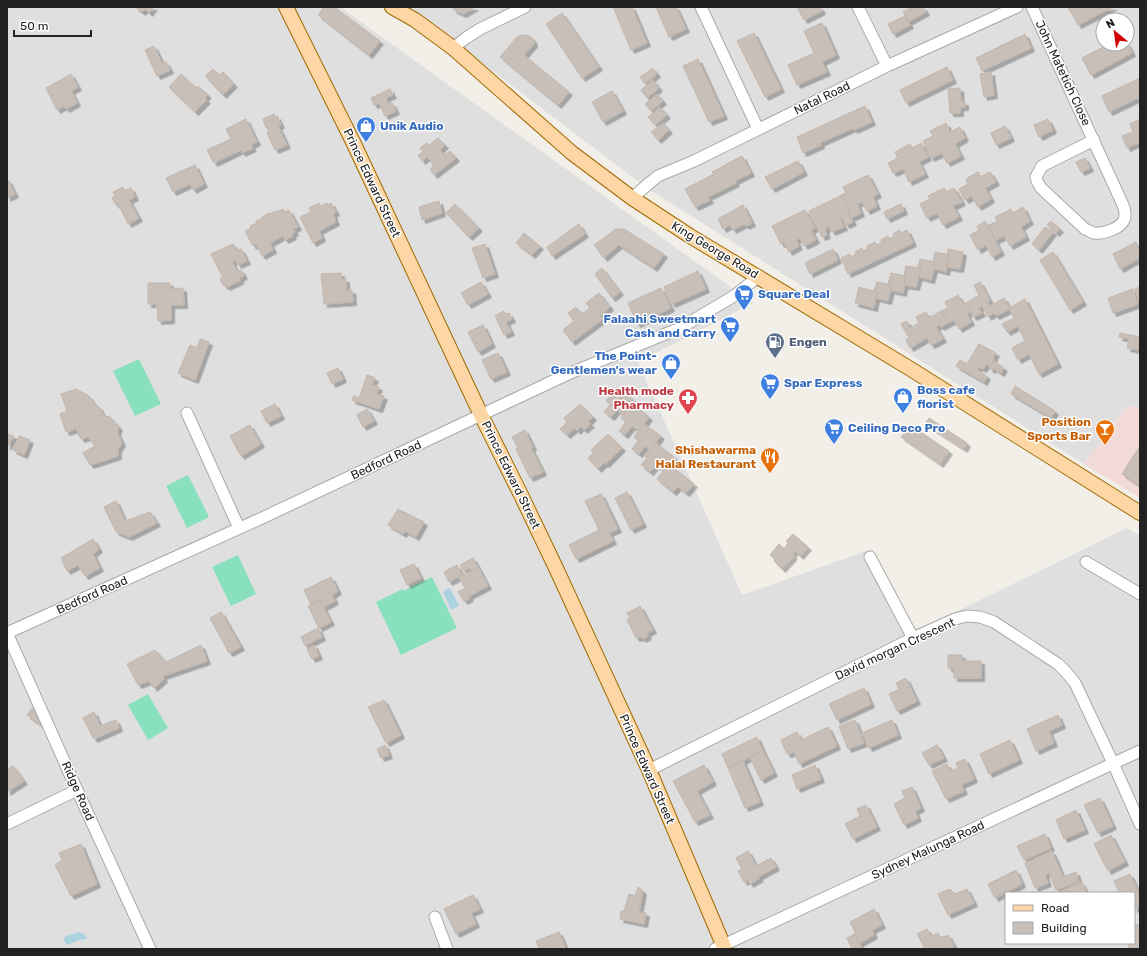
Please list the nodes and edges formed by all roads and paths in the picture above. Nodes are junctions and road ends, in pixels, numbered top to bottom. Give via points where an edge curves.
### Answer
1 (286, 7) edge
2 (392, 7) edge
3 (404, 7) edge
4 (526, 7) edge
5 (701, 7) edge
6 (858, 7) edge
7 (1017, 7) edge
8 (1032, 7) edge
9 (415, 20) junction
10 (453, 48) junction
11 (887, 66) junction
12 (758, 129) junction
13 (1094, 140) junction
14 (632, 198) junction
15 (759, 276) junction
16 (187, 413) dead end
17 (481, 415) junction
18 (1140, 513) edge
19 (239, 528) junction
20 (870, 556) dead end
21 (1086, 562) dead end
22 (1140, 594) edge
23 (7, 633) edge
24 (914, 638) junction
25 (1140, 751) edge
26 (1113, 763) junction
27 (649, 770) junction
28 (77, 790) junction
29 (7, 824) edge
30 (1140, 824) edge
31 (435, 917) dead end
32 (721, 948) edge
33 (150, 949) edge
34 (447, 949) edge

1 - 17 main road, Prince Edward Street via 354,144
2 - 9 main road, King George Road
3 - 9 main road, King George Road
4 - 10 street via 480,29
5 - 12 street
6 - 11 street
7 - 11 street, Natal Road
8 - 13 street, John Matetich Close
9 - 10 main road, King George Road
10 - 14 main road, King George Road via 572,153
11 - 12 street, Natal Road
12 - 14 street, Natal Road via 658,176
13 - 13 street, John Matetich Close via 1126,213 1124,221 1115,230 1094,233 1085,229 1041,188 1036,177 1042,166
14 - 15 main road, King George Road via 690,236
15 - 17 street, Bedford Road via 734,296 680,328 568,374
15 - 18 main road, King George Road
16 - 19 street
17 - 19 street, Bedford Road
17 - 27 main road, Prince Edward Street via 552,559
19 - 23 street, Bedford Road
20 - 24 street
21 - 22 street
23 - 28 street, Ridge Road
24 - 26 street, David morgan Crescent via 967,616 994,622 1058,664 1076,683
24 - 27 street, David morgan Crescent
25 - 26 street, Sydney Malunga Road
26 - 30 street, David morgan Crescent
26 - 32 street, Sydney Malunga Road
27 - 32 main road, Prince Edward Street
28 - 29 street
28 - 33 street, Ridge Road
31 - 34 street

